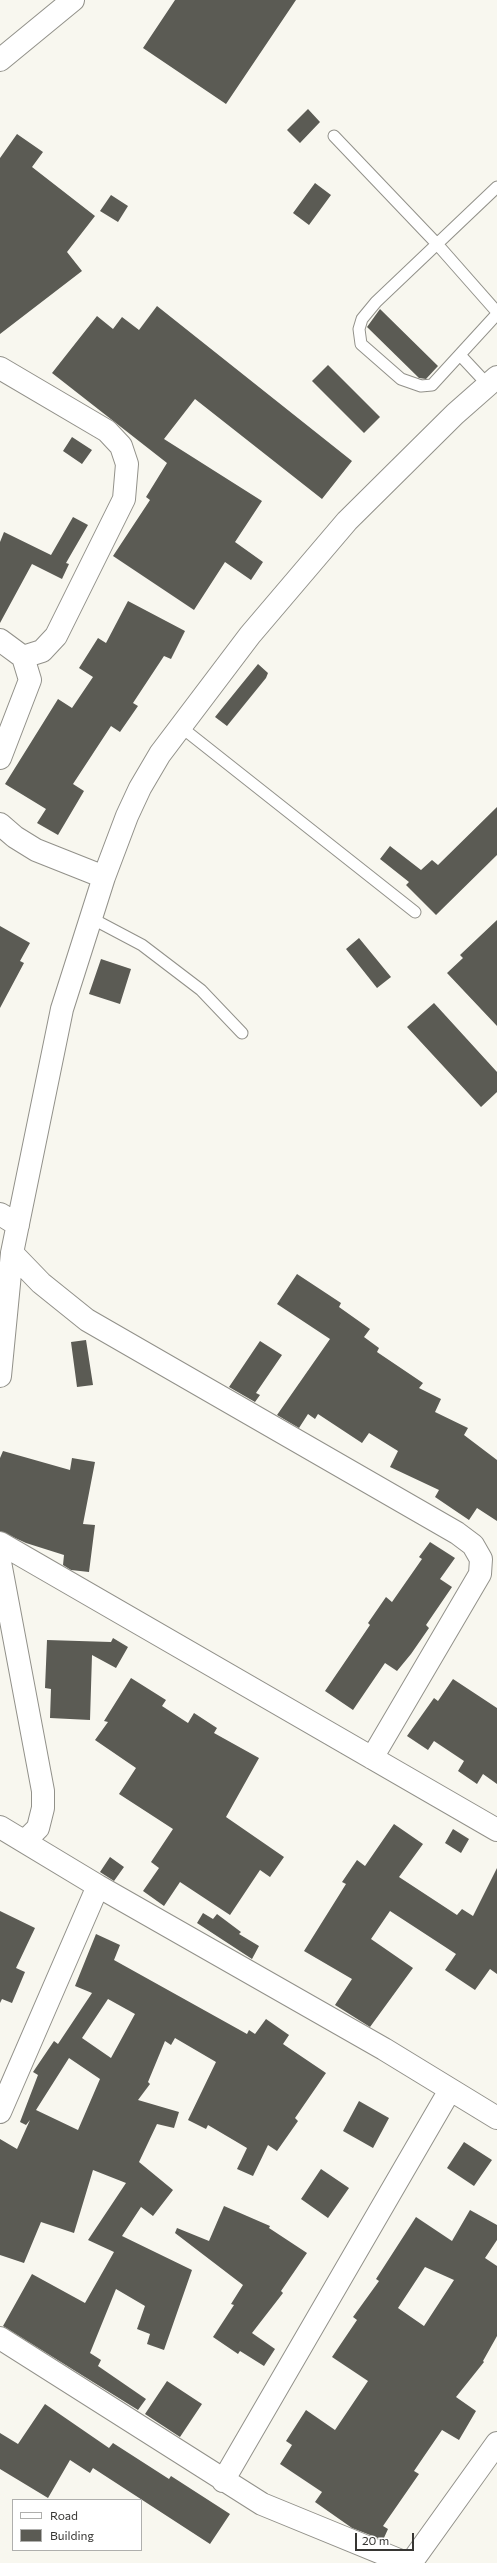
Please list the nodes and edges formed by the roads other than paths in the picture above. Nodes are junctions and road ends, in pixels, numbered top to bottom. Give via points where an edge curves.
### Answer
1 (73, 0) edge
2 (0, 60) edge
3 (334, 136) dead end
4 (497, 187) edge
5 (437, 244) junction
6 (497, 313) edge
7 (460, 355) junction
8 (0, 368) edge
9 (492, 381) edge
10 (0, 640) edge
11 (23, 657) junction
12 (181, 727) junction
13 (0, 758) edge
14 (0, 824) edge
15 (104, 878) junction
16 (415, 912) dead end
17 (91, 918) junction
18 (242, 1033) dead end
19 (9, 1220) edge
20 (12, 1253) junction
21 (0, 1376) edge
22 (0, 1543) edge
23 (0, 1562) edge
24 (372, 1758) junction
25 (0, 1827) edge
26 (497, 1830) edge
27 (26, 1840) junction
28 (98, 1886) junction
29 (450, 2090) junction
30 (2, 2099) edge
31 (497, 2118) edge
32 (0, 2338) edge
33 (497, 2443) edge
34 (223, 2481) junction
35 (406, 2563) edge
36 (412, 2563) edge

1 - 2 street
3 - 5 lane
4 - 5 lane
5 - 6 lane
5 - 7 lane via 376,302 362,320 359,329 361,344 401,379 421,386 432,385
6 - 7 lane
7 - 9 lane
8 - 11 street via 107,431 121,446 127,464 124,499 56,636 42,651
9 - 12 street via 455,414 347,522 250,635
10 - 11 street
11 - 13 street via 30,680
12 - 15 street via 160,754 140,788
12 - 16 lane
14 - 15 street via 14,837 36,850
15 - 17 street
17 - 18 lane via 148,950 200,990
17 - 19 street via 62,1009
19 - 20 street
20 - 21 street
20 - 24 street via 41,1283 87,1320 457,1532 473,1545 481,1559 480,1574
22 - 24 street
23 - 27 street via 43,1791 43,1808 38,1828
24 - 26 street
25 - 27 street
27 - 28 street
28 - 29 street via 384,2049
28 - 30 street
29 - 31 street
29 - 34 street
32 - 34 street
33 - 36 street
34 - 35 street via 262,2504

